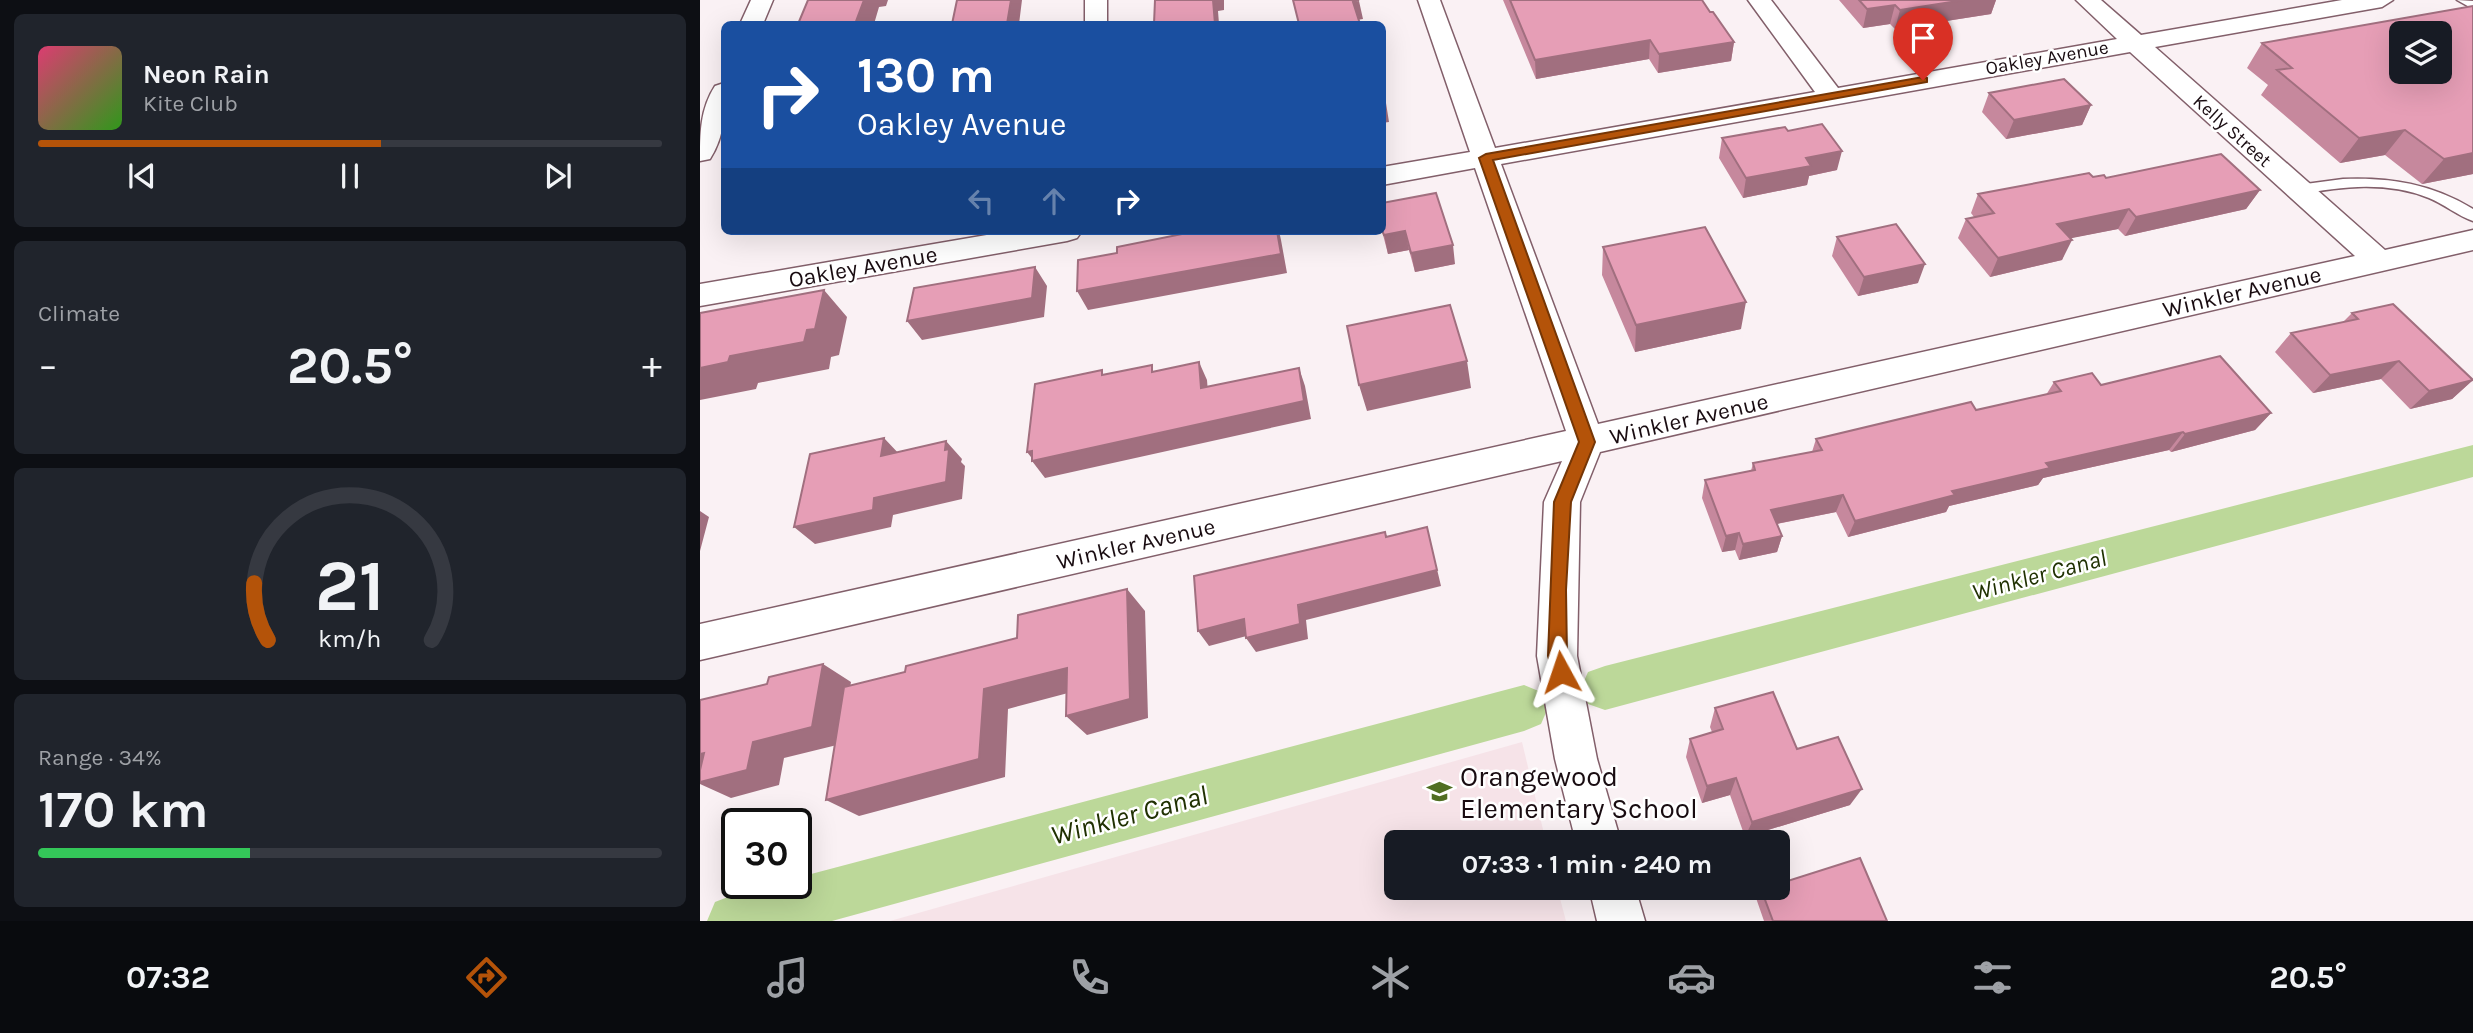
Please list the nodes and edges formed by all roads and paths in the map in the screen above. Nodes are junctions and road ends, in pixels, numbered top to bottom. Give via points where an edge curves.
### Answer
1 (762, 0) edge
2 (1096, 0) edge
3 (1429, 0) edge
4 (1759, 0) edge
5 (2087, 0) edge
6 (2382, 0) edge
7 (2463, 0) edge
8 (2473, 6) edge
9 (753, 21) edge
10 (1096, 21) edge
11 (2134, 43) junction
12 (1830, 95) junction
13 (721, 98) edge
14 (700, 153) edge
15 (1486, 158) junction
16 (1386, 175) edge
17 (2298, 190) junction
18 (2473, 216) edge
19 (1044, 235) edge
20 (2473, 240) edge
21 (2378, 260) junction
22 (700, 295) edge
23 (1587, 442) junction
24 (700, 642) edge
25 (1596, 830) edge
26 (1615, 900) edge
27 (1621, 921) edge

1 - 9 street
2 - 10 street
3 - 15 street
4 - 12 street
5 - 11 street, Kelly Street
6 - 11 street, Oakley Avenue
7 - 8 lane
11 - 12 street, Oakley Avenue
11 - 17 street, Kelly Street
12 - 15 street, Oakley Avenue
13 - 14 street
15 - 16 street, Oakley Avenue
15 - 23 street
17 - 18 lane via 2325,184 2392,183 2455,202
17 - 21 street, Kelly Street
19 - 22 street, Oakley Avenue
20 - 21 street, Winkler Avenue
21 - 23 street, Winkler Avenue
23 - 24 street, Winkler Avenue
23 - 25 street via 1562,502 1558,656 1576,759
26 - 27 street

